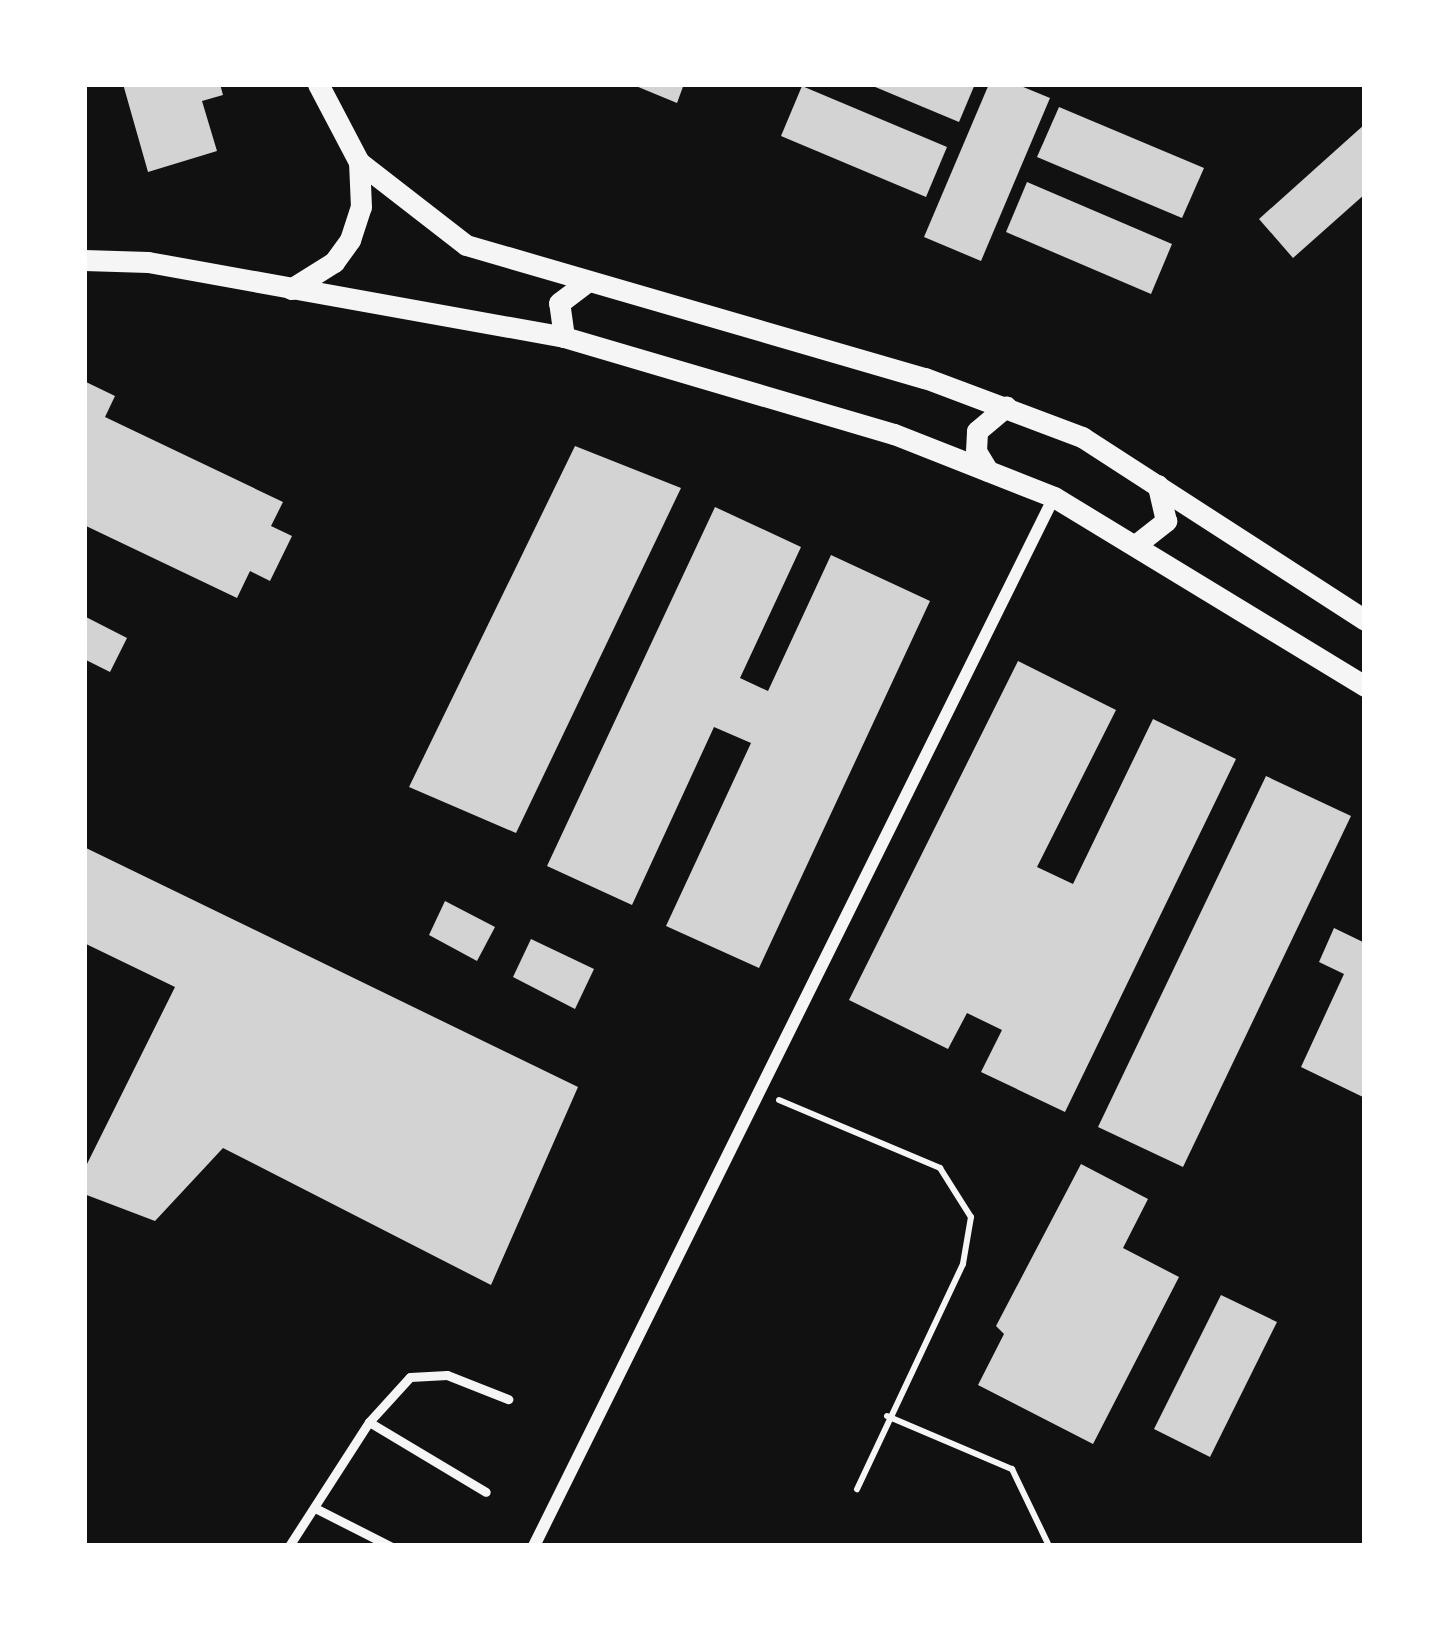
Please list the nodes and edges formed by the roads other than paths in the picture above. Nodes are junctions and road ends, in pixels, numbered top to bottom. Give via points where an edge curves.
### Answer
1 (318, 84) edge
2 (359, 162) junction
3 (84, 260) edge
4 (587, 282) junction
5 (291, 289) junction
6 (564, 338) junction
7 (1006, 407) junction
8 (988, 471) junction
9 (1158, 485) junction
10 (1054, 497) junction
11 (1138, 543) junction
12 (1365, 620) edge
13 (1365, 686) edge
14 (508, 1399) dead end
15 (369, 1422) junction
16 (486, 1492) dead end
17 (315, 1508) junction
18 (289, 1546) edge
19 (390, 1546) edge
20 (534, 1546) edge

1 - 2 street
2 - 4 street via 466,245
2 - 5 street via 361,206 350,240 334,262
3 - 5 street via 148,262
4 - 6 street via 559,303
4 - 7 street
5 - 6 street
6 - 8 street via 894,434
7 - 8 street via 976,431
7 - 9 street via 1082,437
8 - 10 street
9 - 11 street via 1166,521
9 - 12 street
10 - 11 street
10 - 20 street
11 - 13 street
14 - 15 lane via 447,1375 410,1377
15 - 16 lane
15 - 17 lane
17 - 18 lane
17 - 19 lane

